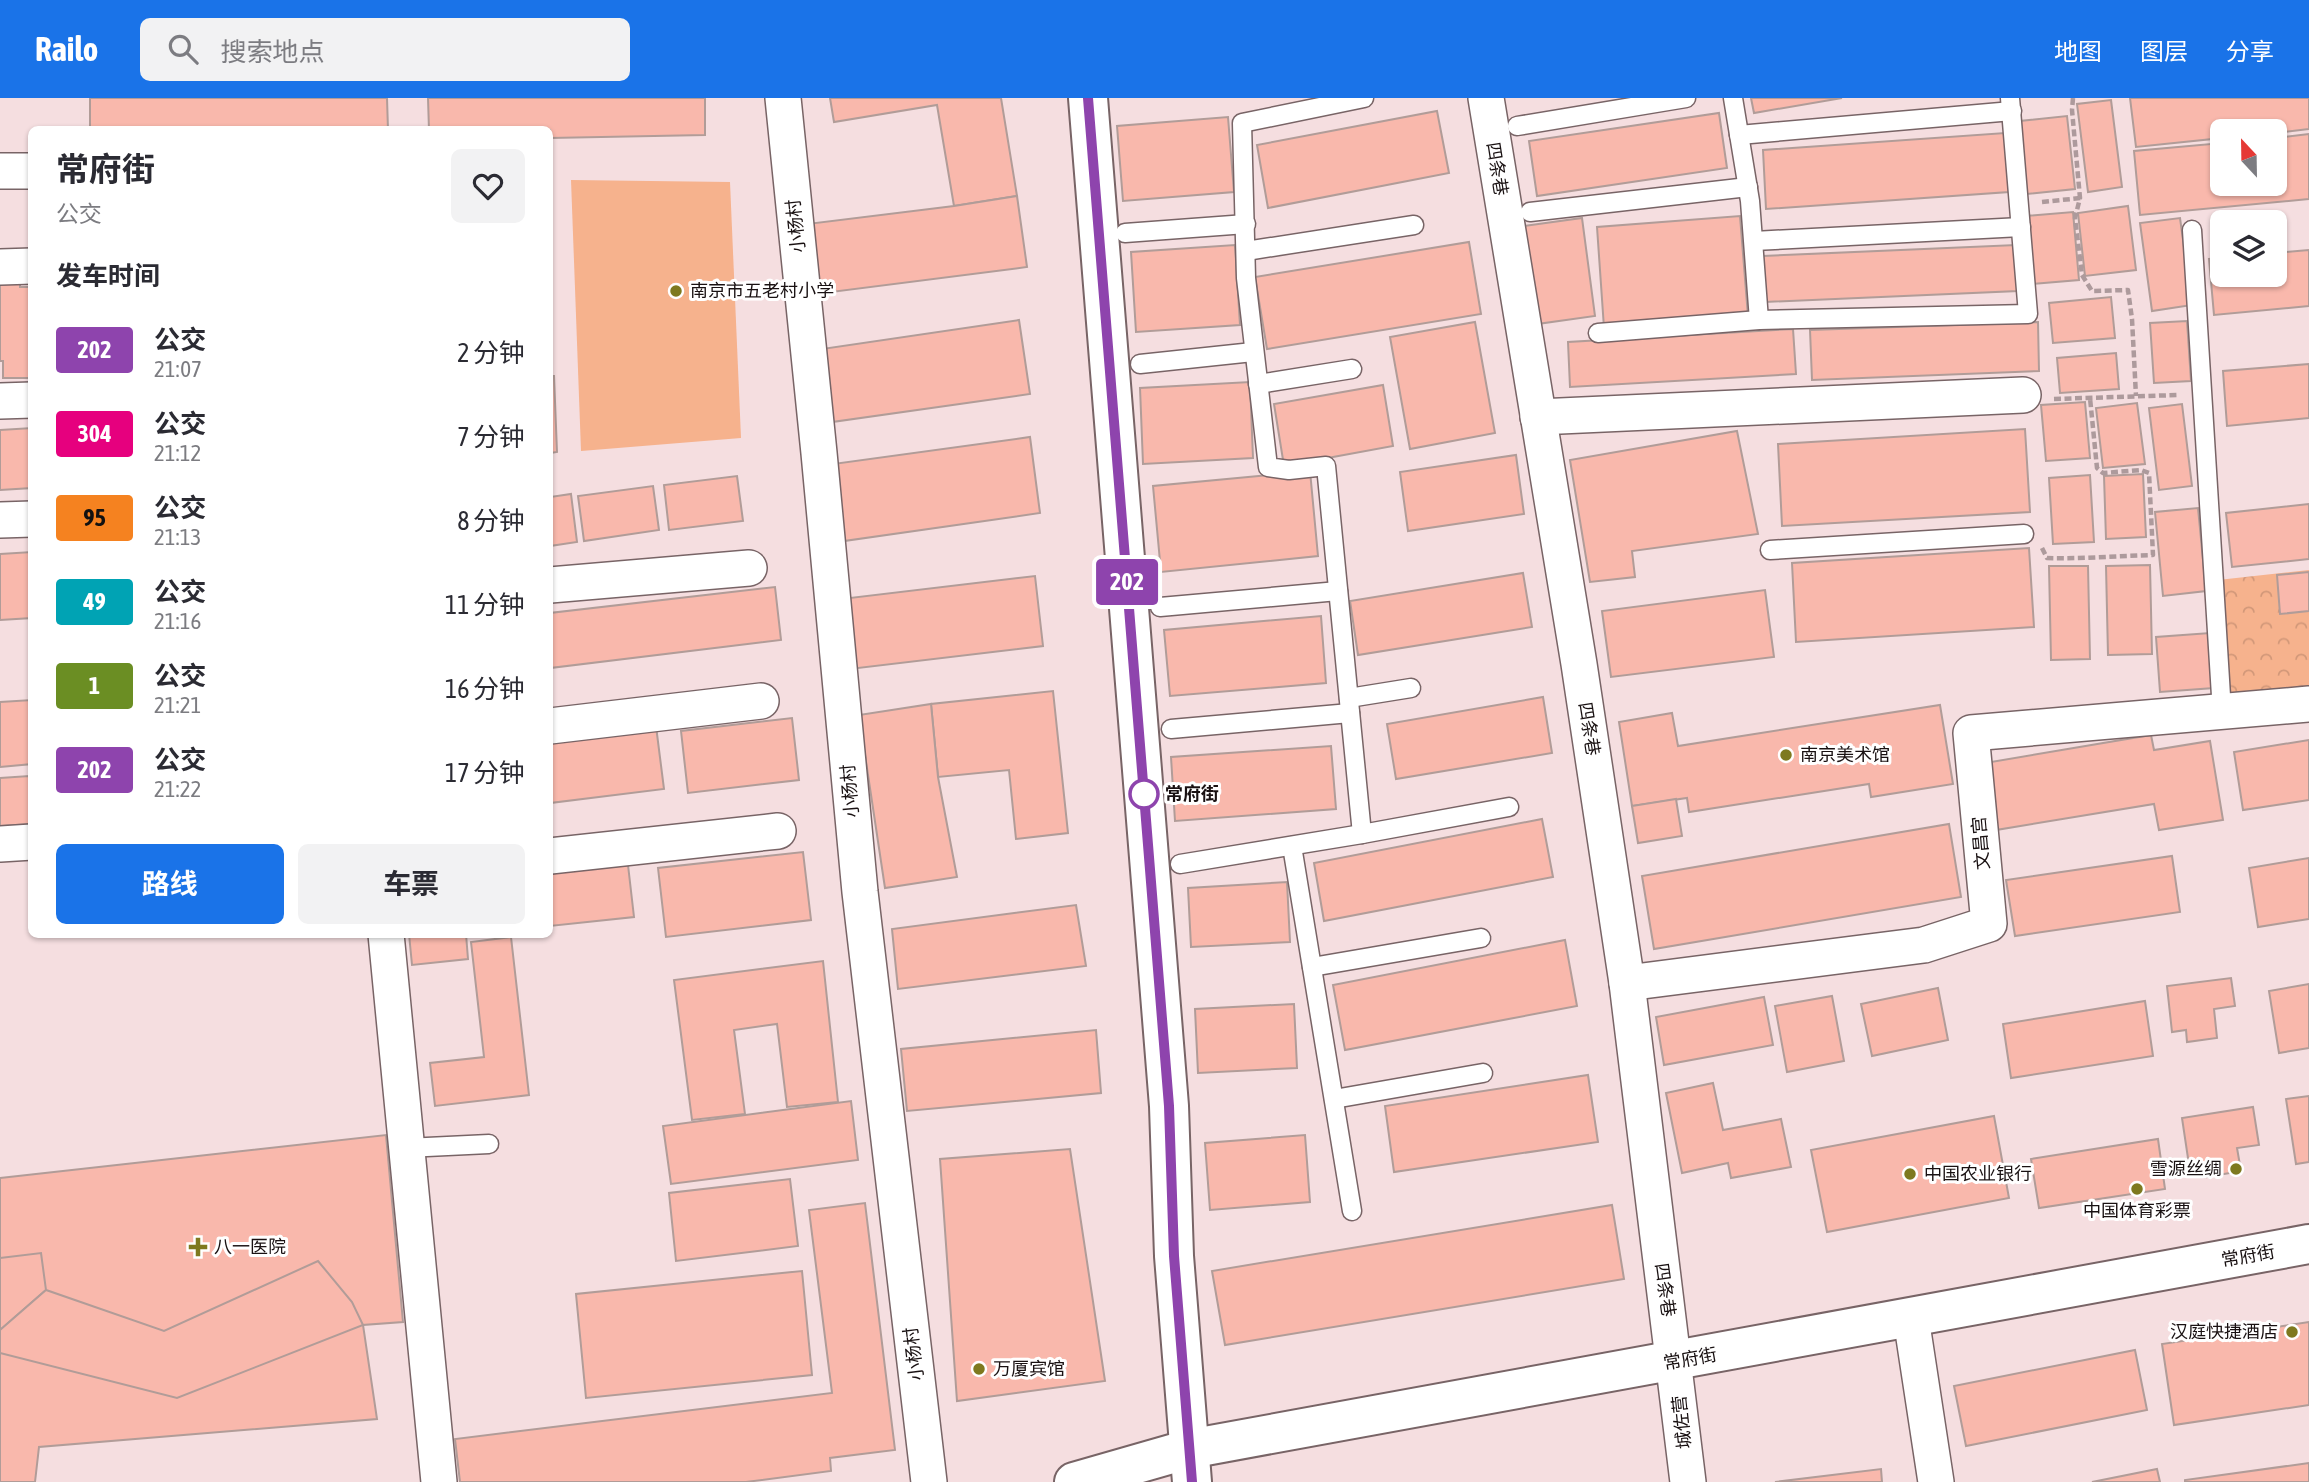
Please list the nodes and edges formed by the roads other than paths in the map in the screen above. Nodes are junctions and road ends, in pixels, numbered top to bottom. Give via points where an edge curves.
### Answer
1 (783, 98) edge
2 (1088, 98) edge
3 (1364, 98) edge
4 (1486, 98) edge
5 (1686, 98) edge
6 (1733, 98) edge
7 (2011, 105) edge
8 (1517, 126) dead end
9 (1739, 135) junction
10 (0, 171) edge
11 (28, 171) edge
12 (1748, 187) junction
13 (1530, 212) dead end
14 (1245, 224) junction
15 (1414, 225) dead end
16 (2021, 228) junction
17 (2192, 230) dead end
18 (1125, 233) dead end
19 (1754, 242) junction
20 (1246, 251) junction
21 (28, 266) edge
22 (0, 267) edge
23 (1759, 320) junction
24 (1598, 334) dead end
25 (1253, 352) junction
26 (1140, 364) dead end
27 (1352, 369) dead end
28 (1258, 384) junction
29 (2036, 398) road end
30 (28, 400) edge
31 (0, 401) edge
32 (1538, 417) junction
33 (28, 519) edge
34 (0, 520) edge
35 (2024, 534) road end
36 (1770, 550) dead end
37 (748, 568) dead end
38 (553, 585) edge
39 (1338, 591) junction
40 (1160, 607) dead end
41 (1411, 688) dead end
42 (761, 701) dead end
43 (1350, 705) junction
44 (2309, 705) edge
45 (2222, 712) junction
46 (553, 726) edge
47 (1171, 729) dead end
48 (1509, 807) dead end
49 (778, 831) dead end
50 (1363, 834) junction
51 (28, 842) edge
52 (0, 844) edge
53 (1292, 846) junction
54 (553, 856) edge
55 (1180, 864) dead end
56 (386, 938) edge
57 (1481, 938) dead end
58 (1312, 967) junction
59 (1627, 983) junction
60 (1483, 1073) dead end
61 (1334, 1099) junction
62 (489, 1144) dead end
63 (406, 1148) junction
64 (1352, 1211) dead end
65 (2309, 1244) edge
66 (1912, 1318) junction
67 (1675, 1362) junction
68 (1190, 1465) edge
69 (439, 1482) edge
70 (929, 1482) edge
71 (1074, 1482) edge
72 (1688, 1482) edge
73 (1936, 1482) edge

1 - 70 street, 小杨村 via 860,892
2 - 68 street via 1169,1106 1174,1256
3 - 14 lane via 1242,123
4 - 32 street, 四条巷
5 - 8 lane
6 - 9 lane
7 - 9 lane
7 - 16 lane
9 - 12 lane
10 - 11 street
12 - 13 lane
12 - 19 lane
14 - 18 lane
14 - 20 lane
15 - 20 lane
16 - 19 lane
16 - 23 lane via 2028,314
17 - 45 lane
19 - 23 lane
20 - 25 lane
21 - 22 street
23 - 24 lane
25 - 26 lane
25 - 28 lane
27 - 28 lane
28 - 39 lane via 1268,467 1326,466
29 - 32 street
30 - 31 street
32 - 59 street, 四条巷
33 - 34 street
35 - 36 lane
37 - 38 street
39 - 40 lane
39 - 43 lane
41 - 43 lane
42 - 46 street
43 - 47 lane
43 - 50 lane
44 - 45 street, 文昌宫
45 - 59 street, 文昌宫 via 1971,733 1989,924 1924,945
48 - 50 lane
49 - 54 street
50 - 53 lane
51 - 52 street
53 - 55 lane
53 - 58 lane
56 - 63 street
57 - 58 lane
58 - 61 lane
59 - 67 street, 四条巷
60 - 61 lane
61 - 64 lane
62 - 63 lane
63 - 69 street
65 - 66 street, 常府街
66 - 67 street, 常府街
66 - 73 street
67 - 68 street, 常府街
67 - 72 street, 城佐营
68 - 71 street, 常府街

